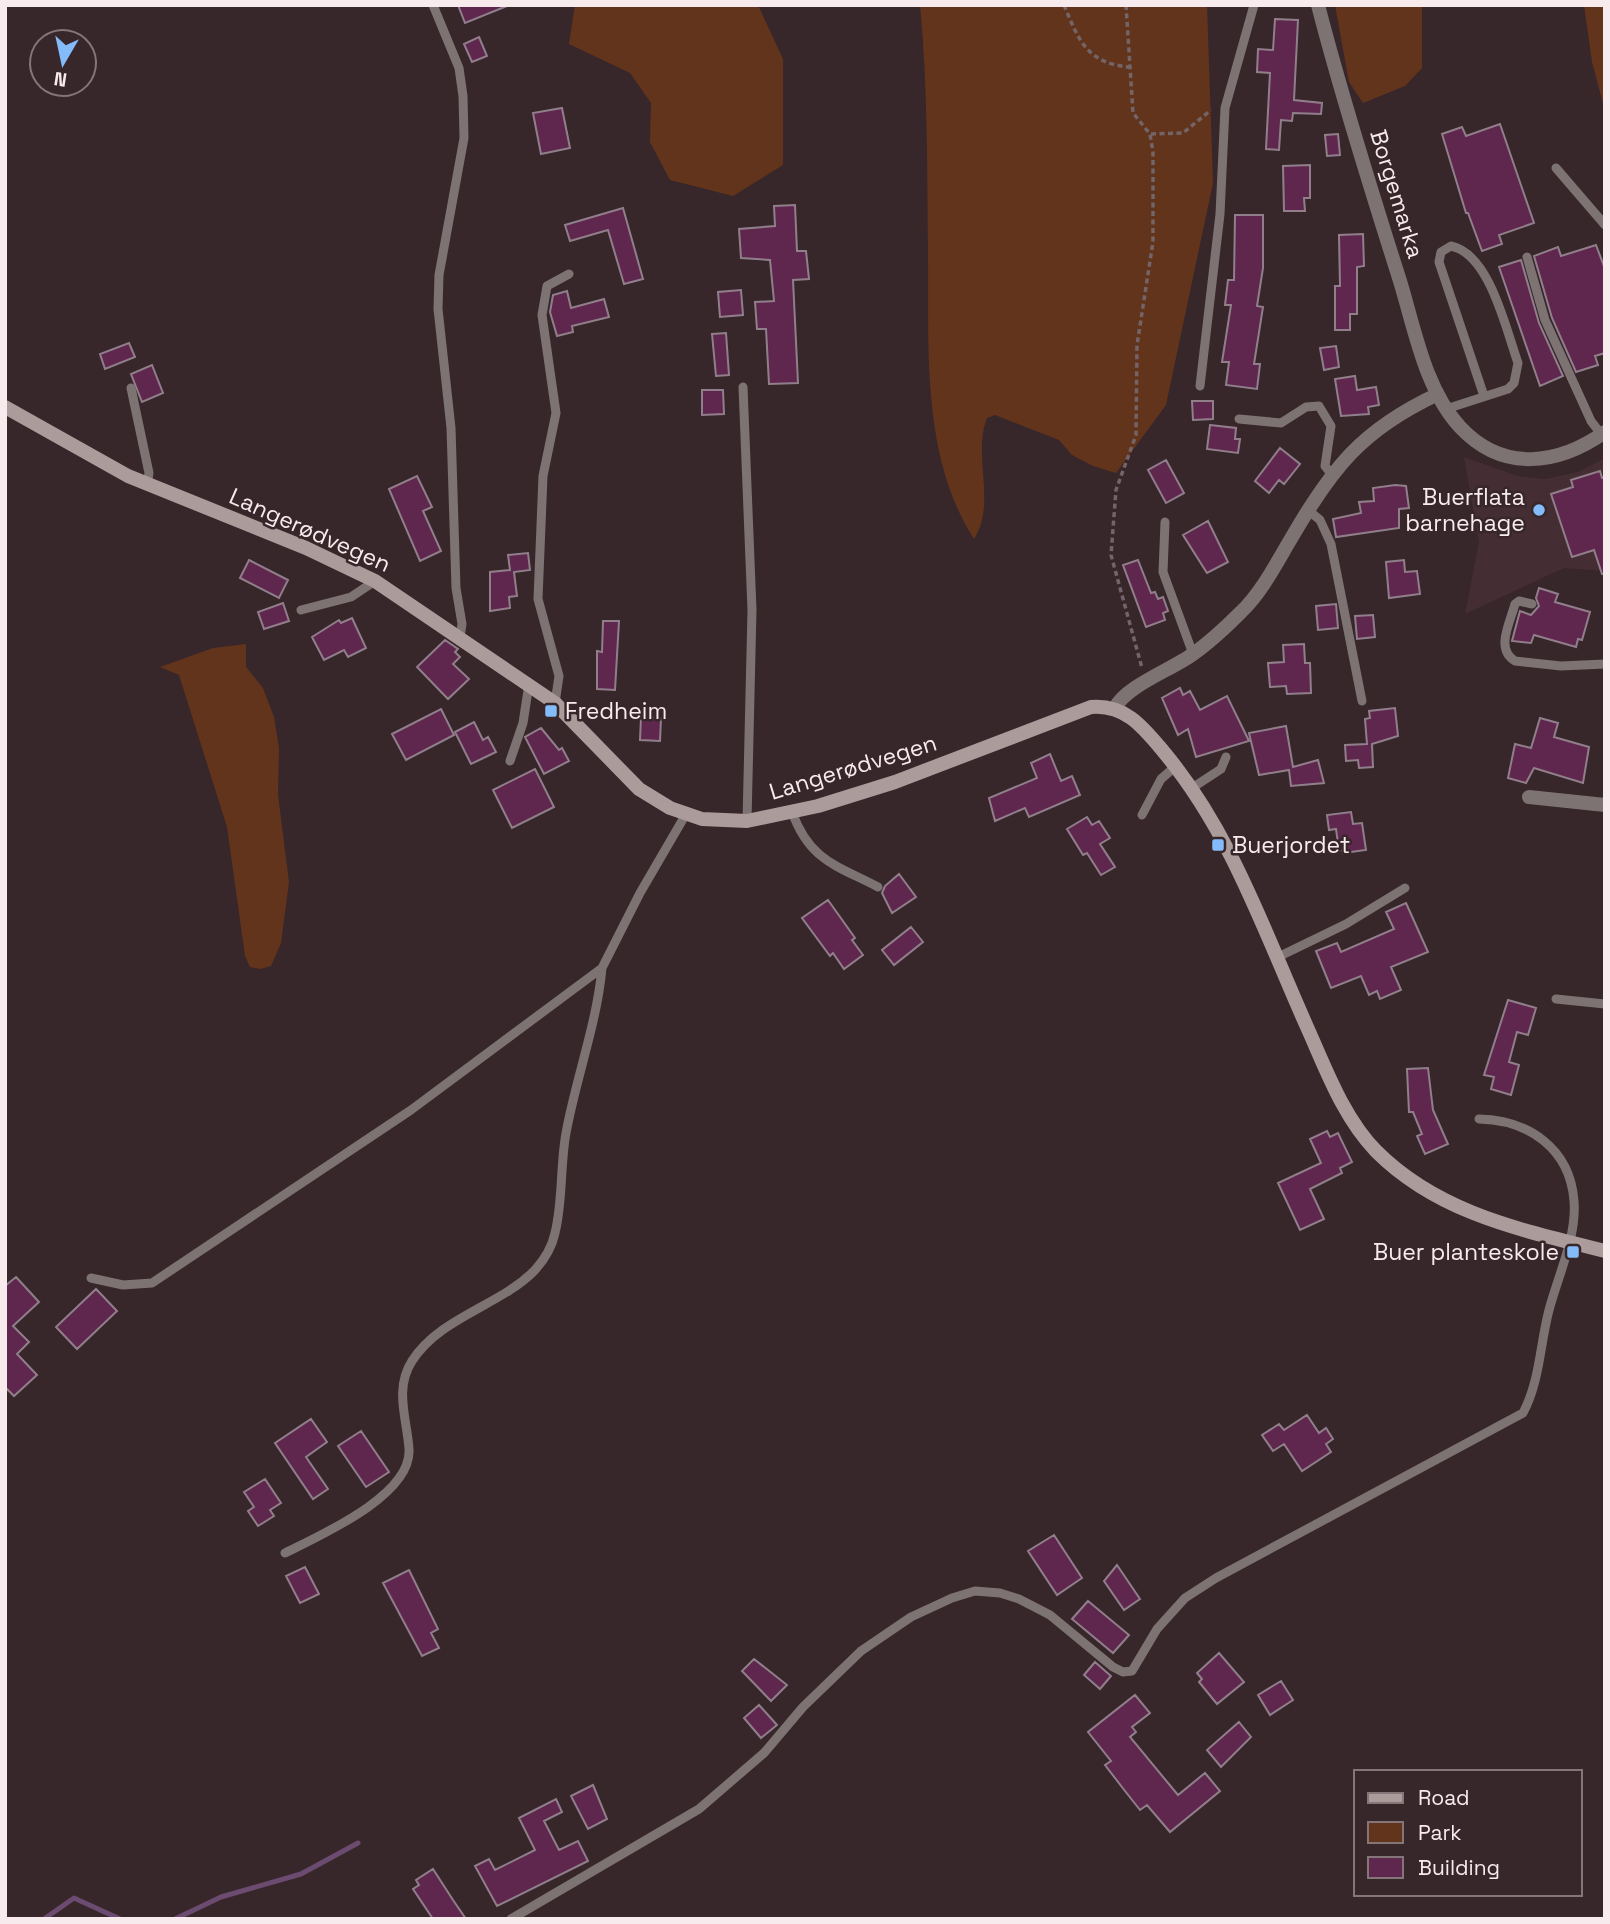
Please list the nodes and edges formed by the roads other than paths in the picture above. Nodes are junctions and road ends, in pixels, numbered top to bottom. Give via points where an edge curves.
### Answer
1 (433, 5) edge
2 (1254, 5) edge
3 (1318, 5) edge
4 (1556, 168) dead end
5 (1605, 225) edge
6 (1527, 257) dead end
7 (569, 274) dead end
8 (1199, 386) dead end
9 (743, 387) dead end
10 (131, 388) dead end
11 (1436, 396) junction
12 (1484, 396) junction
13 (5, 407) edge
14 (1446, 409) junction
15 (1239, 419) dead end
16 (1603, 433) edge
17 (1332, 475) junction
18 (148, 485) junction
19 (1308, 510) junction
20 (1165, 522) dead end
21 (375, 581) junction
22 (1532, 604) dead end
23 (301, 610) dead end
24 (460, 637) junction
25 (1193, 654) junction
26 (1605, 664) edge
27 (529, 684) junction
28 (1363, 701) dead end
29 (555, 703) junction
30 (1115, 708) junction
31 (1226, 757) dead end
32 (510, 761) dead end
33 (1176, 766) junction
34 (1192, 788) junction
35 (1529, 797) dead end
36 (1605, 806) edge
37 (792, 812) junction
38 (686, 814) junction
39 (1142, 815) dead end
40 (747, 821) junction
41 (878, 887) dead end
42 (1405, 888) dead end
43 (1276, 958) junction
44 (602, 968) junction
45 (1556, 999) dead end
46 (1605, 1004) edge
47 (1479, 1119) dead end
48 (1568, 1242) junction
49 (1605, 1251) edge
50 (91, 1278) dead end
51 (285, 1553) dead end
52 (511, 1919) edge

1 - 24 lane via 459,68 463,96 464,138 439,275 438,309 451,428
2 - 8 lane via 1229,90 1220,214
3 - 11 street, Borgemarka
4 - 5 lane
6 - 16 lane via 1545,320 1591,421
7 - 29 lane via 547,286 542,315 556,413 543,476 538,599 559,676
9 - 40 lane via 752,610
10 - 18 lane
11 - 14 street
11 - 17 street via 1390,419 1354,447
12 - 12 lane via 1514,383 1518,363 1487,277 1463,248 1451,246 1441,252 1439,262
12 - 14 lane
13 - 18 main road, Langerødvegen
14 - 16 street via 1471,438 1514,458 1564,455
15 - 17 lane via 1281,423 1306,407 1320,406 1331,426 1325,466
17 - 19 street
18 - 21 main road, Langerødvegen via 306,548
19 - 25 street via 1244,610
19 - 28 lane via 1320,520 1331,544
20 - 25 lane via 1163,572
21 - 23 lane via 351,597
21 - 24 main road, Langerødvegen
22 - 26 lane via 1515,604 1504,646 1509,657 1561,666
24 - 27 main road, Langerødvegen
25 - 30 street via 1125,695
27 - 29 main road, Langerødvegen
27 - 32 lane via 523,723
29 - 38 main road, Langerødvegen via 639,789
30 - 33 main road via 1134,719
30 - 37 main road, Langerødvegen via 1091,707 895,782
31 - 34 lane via 1221,769
33 - 34 main road
33 - 39 lane via 1161,779
34 - 43 main road via 1230,851
35 - 36 street
37 - 40 main road, Langerødvegen
37 - 41 lane via 804,841 821,858
38 - 40 main road, Langerødvegen via 713,821
38 - 44 lane
42 - 43 lane via 1346,924
43 - 48 main road via 1343,1104 1392,1166 1459,1209
44 - 50 lane via 411,1110 152,1283 123,1285
44 - 51 lane via 566,1133 558,1220 550,1249 526,1278 444,1330 412,1361 402,1391 410,1451 398,1482 363,1509
45 - 46 lane
47 - 48 lane via 1517,1123 1555,1153 1566,1171 1574,1201
48 - 49 main road
48 - 52 lane via 1532,1395 1523,1413 1195,1591 1157,1629 1132,1671 1113,1667 1050,1615 1019,1599 975,1591 952,1598 911,1617 861,1651 764,1753 699,1809

